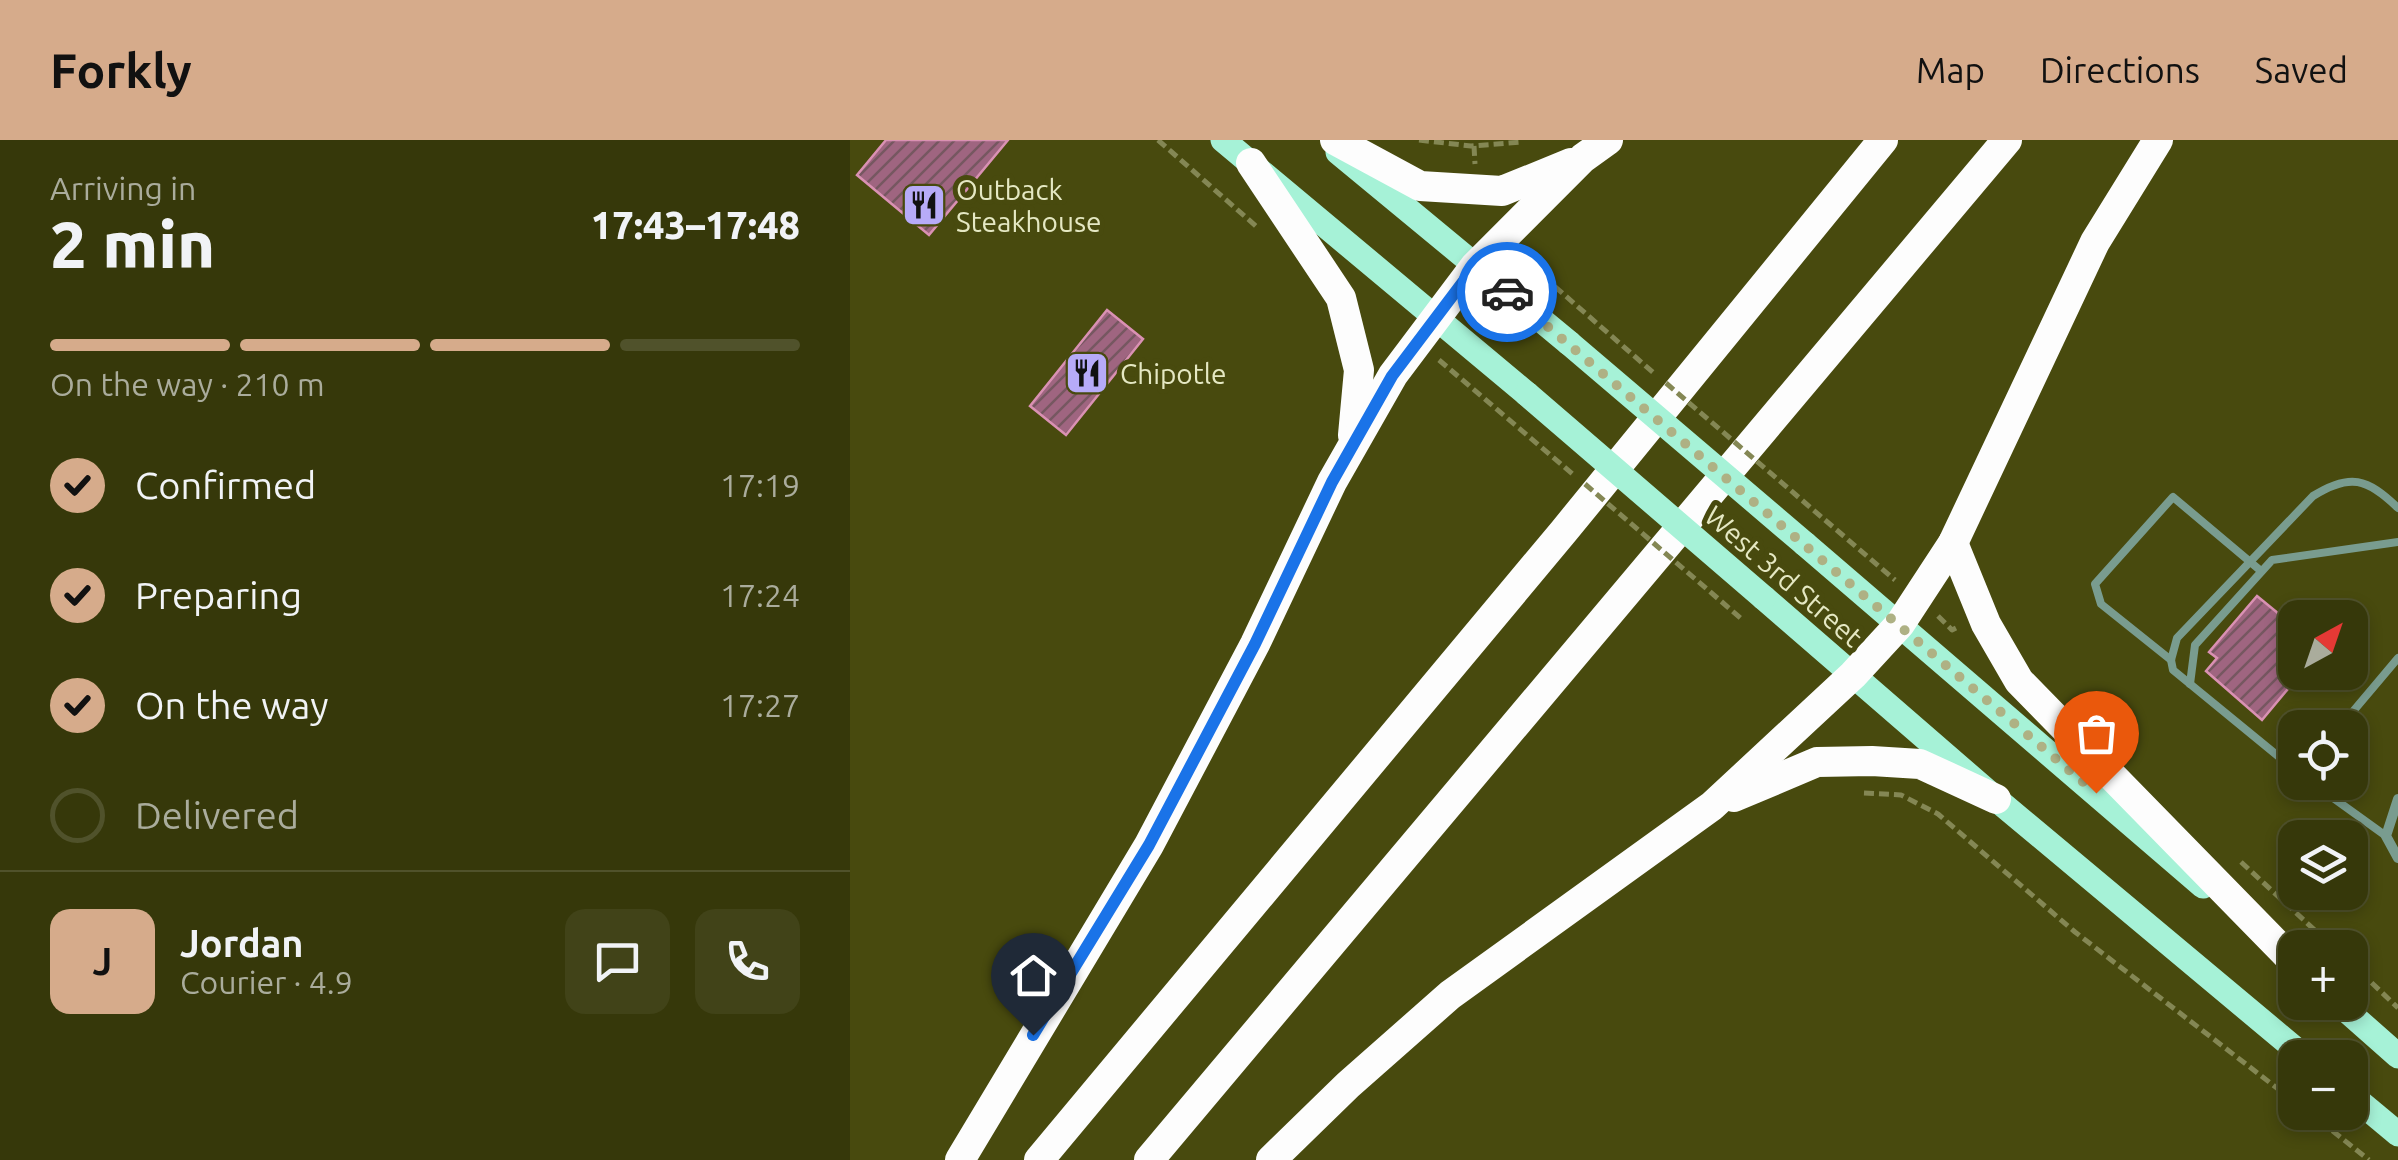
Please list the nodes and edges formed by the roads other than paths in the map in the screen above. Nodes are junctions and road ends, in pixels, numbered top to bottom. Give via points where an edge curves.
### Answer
1 (1223, 140) edge
2 (1324, 140) edge
3 (1335, 140) edge
4 (1883, 140) edge
5 (2008, 140) edge
6 (2158, 140) edge
7 (1595, 149) edge
8 (1250, 163) junction
9 (1475, 266) junction
10 (1436, 318) junction
11 (1352, 448) junction
12 (2398, 508) edge
13 (2398, 542) edge
14 (1953, 543) junction
15 (2250, 560) junction
16 (2261, 570) junction
17 (1900, 624) junction
18 (2398, 658) edge
19 (2171, 660) junction
20 (1853, 675) junction
21 (2190, 684) junction
22 (2354, 710) edge
23 (2278, 756) edge
24 (1996, 799) junction
25 (2398, 799) edge
26 (2337, 800) edge
27 (1712, 806) junction
28 (2386, 836) junction
29 (2398, 858) edge
30 (2278, 947) edge
31 (2278, 949) edge
32 (2357, 1020) edge
33 (2284, 1040) edge
34 (2398, 1056) edge
35 (2368, 1109) edge
36 (2398, 1134) edge
37 (960, 1160) edge
38 (1039, 1160) edge
39 (1148, 1160) edge
40 (1270, 1160) edge

1 - 8 main road, West 3rd Street
2 - 9 main road, West 3rd Street
3 - 7 highway via 1420,186 1502,191
4 - 38 highway
5 - 39 highway
6 - 14 highway via 2095,242
7 - 9 highway
8 - 10 main road, West 3rd Street
8 - 11 highway via 1341,298 1360,370
9 - 10 highway
9 - 17 main road, West 3rd Street, bridge
10 - 11 highway via 1392,376
10 - 20 main road, West 3rd Street, bridge
11 - 37 highway via 1149,845
12 - 15 lane via 2378,489 2336,482 2313,496
13 - 16 lane via 2272,560
14 - 17 highway
14 - 30 highway via 1986,624 2019,681
15 - 16 lane
15 - 19 lane via 2177,638
15 - 19 lane via 2173,497 2095,584 2101,604
16 - 21 lane via 2195,645
17 - 20 highway
17 - 31 main road, West 3rd Street
18 - 22 lane
19 - 21 lane
20 - 24 main road, West 3rd Street
20 - 27 highway
21 - 23 lane
24 - 27 highway via 1920,764 1817,762
24 - 33 main road, West 3rd Street
25 - 28 street
26 - 28 lane
27 - 40 highway via 1450,995
28 - 29 street
32 - 34 main road
35 - 36 main road

